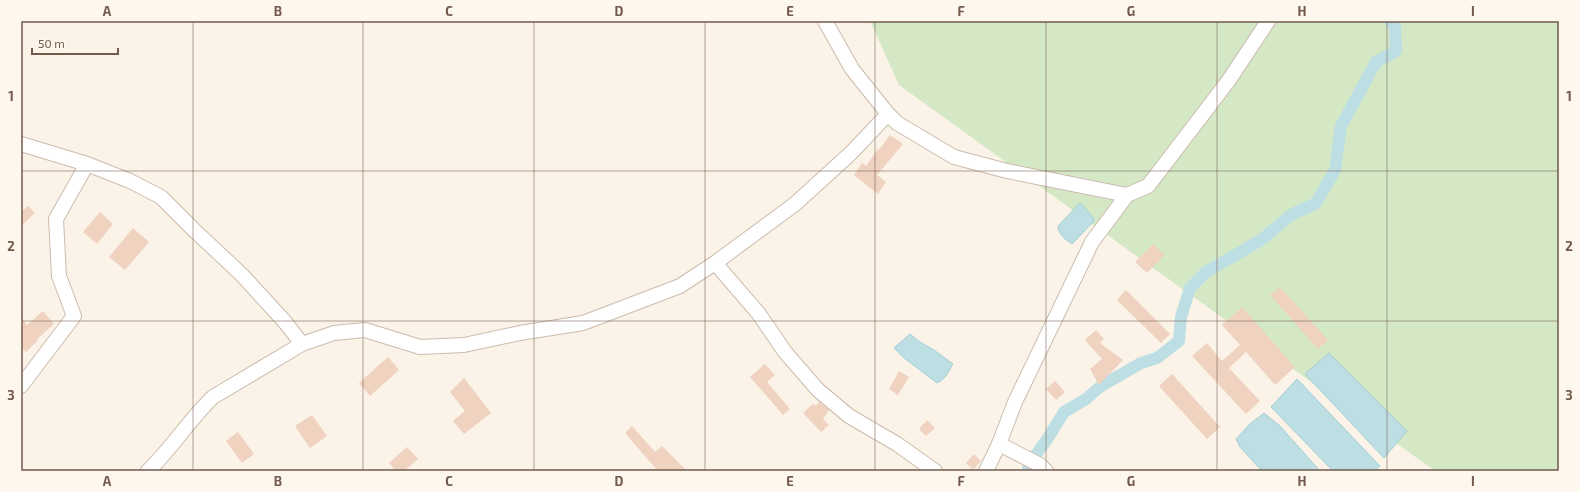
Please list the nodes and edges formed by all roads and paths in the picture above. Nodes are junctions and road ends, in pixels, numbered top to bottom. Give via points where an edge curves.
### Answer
1 (825, 21) edge
2 (1268, 21) edge
3 (888, 114) junction
4 (21, 144) edge
5 (87, 164) junction
6 (1127, 195) junction
7 (716, 263) junction
8 (302, 344) junction
9 (21, 386) edge
10 (999, 444) junction
11 (148, 471) edge
12 (935, 471) edge
13 (986, 471) edge
14 (1046, 471) edge

1 - 3 street via 852,69
2 - 6 street via 1229,80 1148,186
3 - 6 street via 897,123 954,157 1007,172
3 - 7 street via 852,153 795,204
4 - 5 street
5 - 8 street via 161,197 242,275
5 - 9 street via 56,219 59,276 74,316
6 - 10 street via 1092,242 1015,402
7 - 8 street via 680,286 583,323 464,345 420,348 365,330 334,333
7 - 12 street via 818,390 849,416 897,444
8 - 11 street via 213,397
10 - 13 street
10 - 14 street via 1040,465

